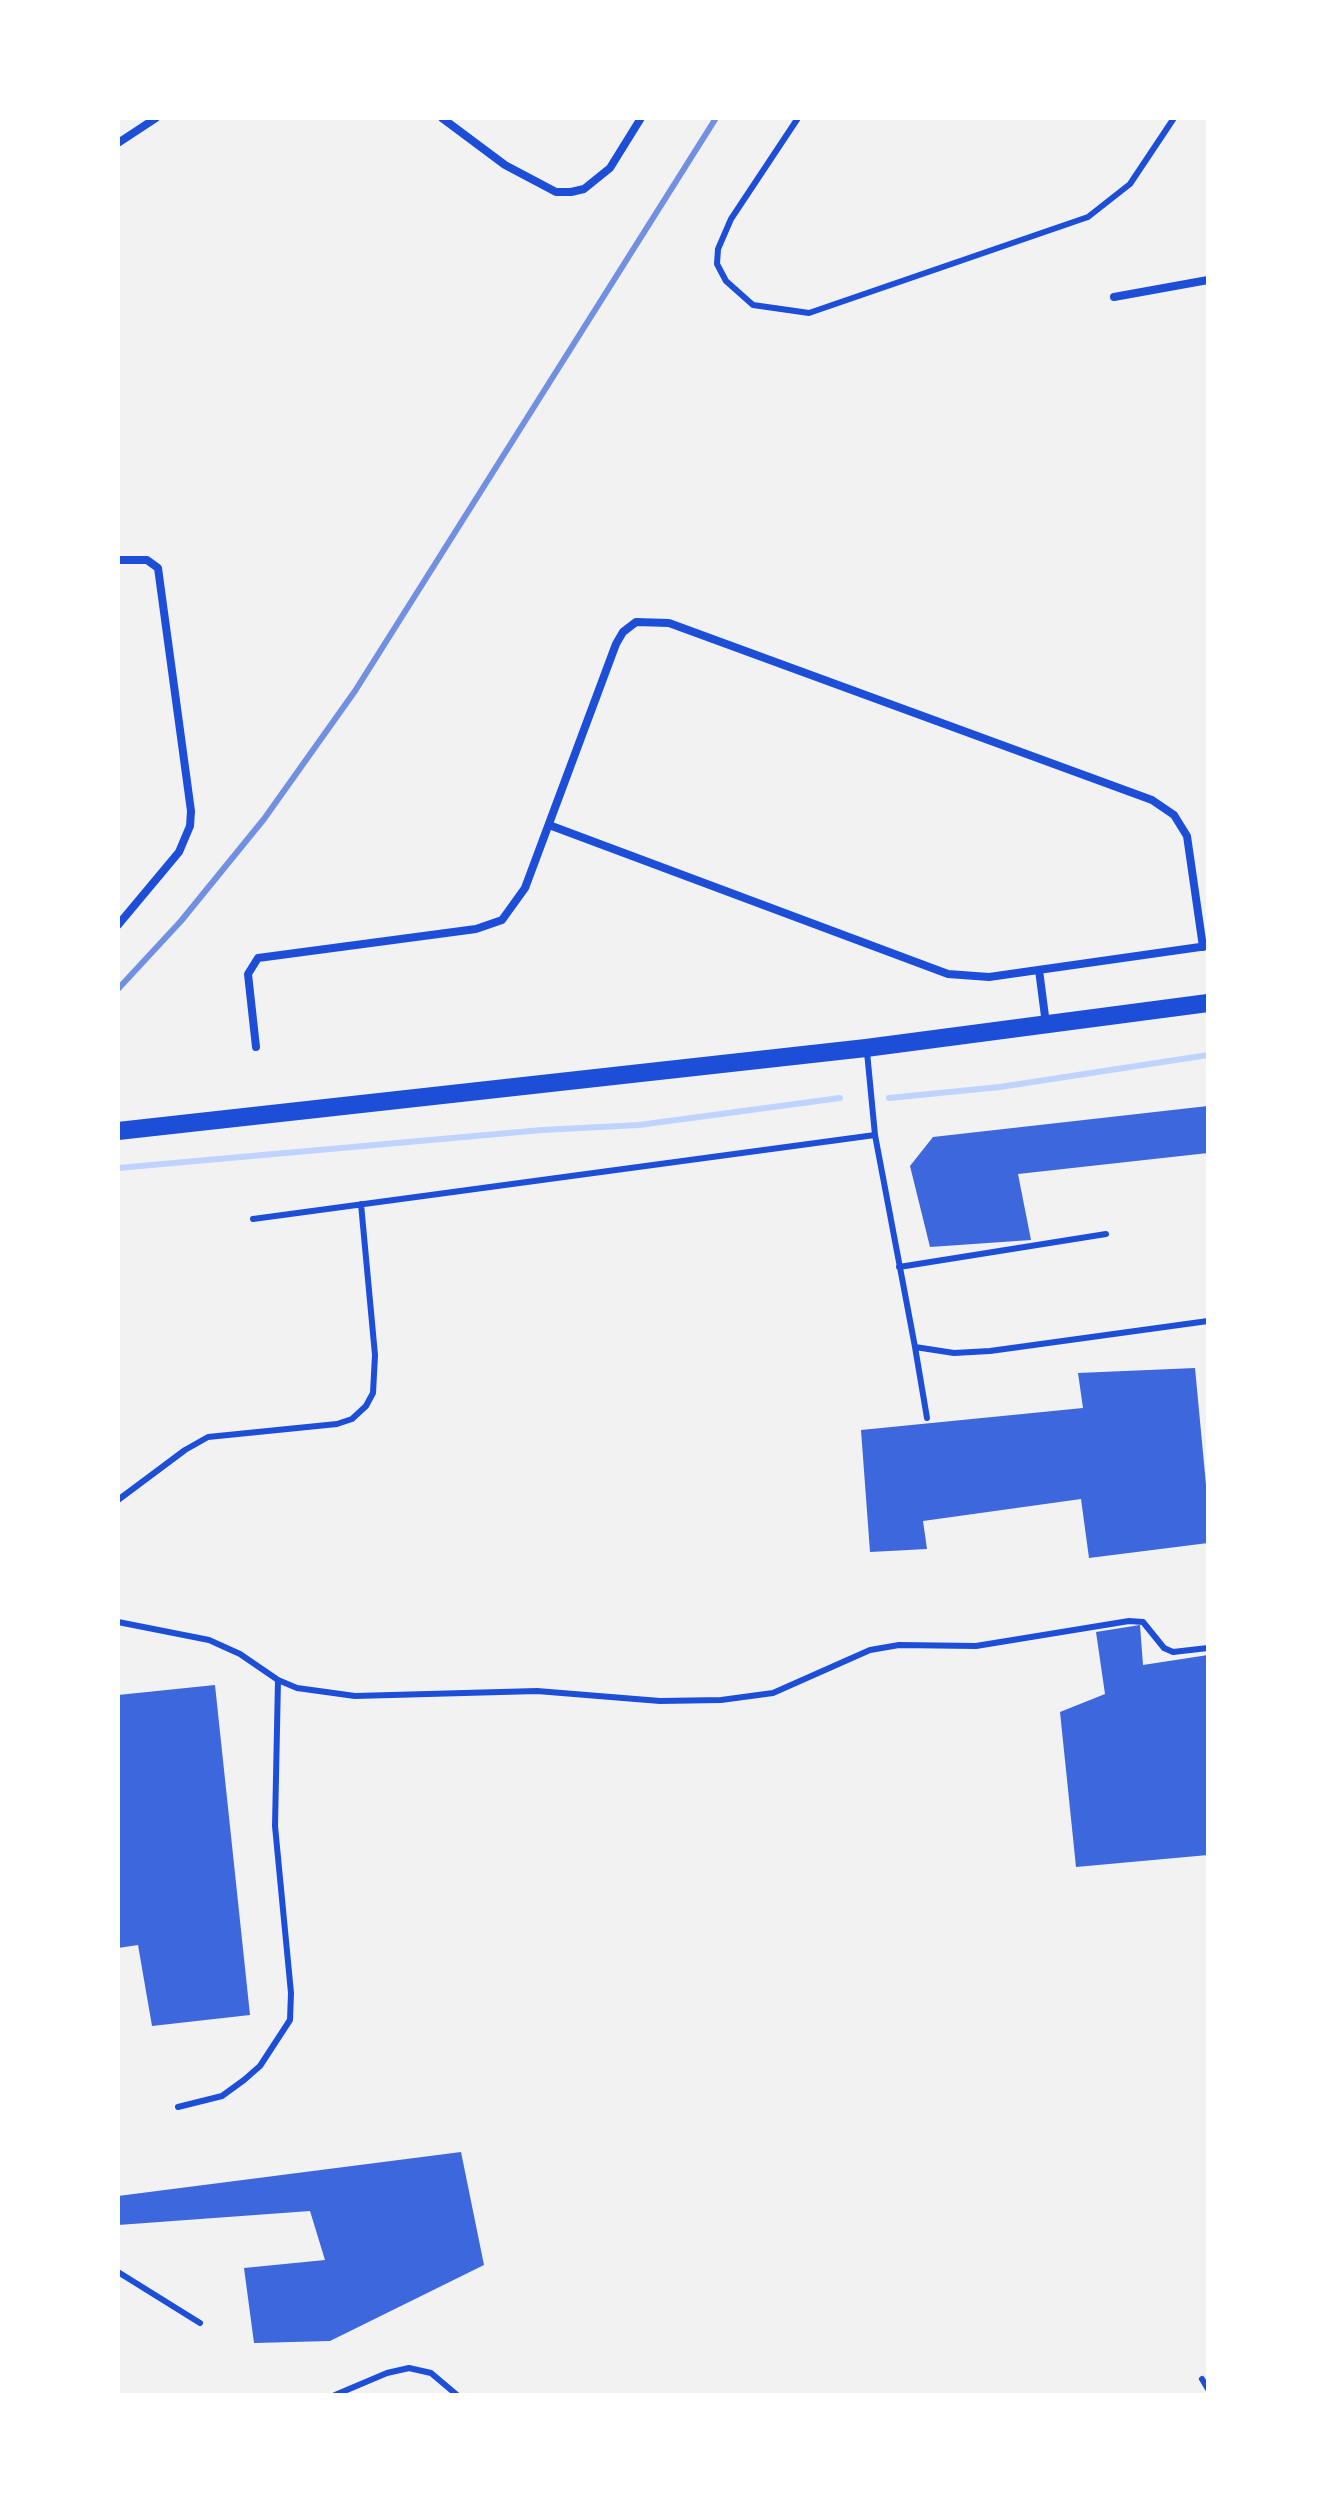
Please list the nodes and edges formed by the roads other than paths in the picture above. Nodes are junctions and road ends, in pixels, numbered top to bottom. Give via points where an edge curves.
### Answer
1 (156, 118) edge
2 (442, 118) edge
3 (641, 118) edge
4 (798, 118) edge
5 (1174, 118) edge
6 (118, 143) edge
7 (1208, 280) edge
8 (1114, 297) dead end
9 (118, 560) edge
10 (549, 825) junction
11 (118, 925) edge
12 (1205, 946) edge
13 (1039, 970) junction
14 (1208, 1003) edge
15 (1047, 1025) junction
16 (256, 1047) dead end
17 (866, 1048) junction
18 (120, 1131) edge
19 (875, 1135) junction
20 (361, 1204) junction
21 (253, 1219) dead end
22 (1106, 1234) dead end
23 (899, 1267) junction
24 (1208, 1321) edge
25 (915, 1347) junction
26 (927, 1418) dead end
27 (118, 1500) edge
28 (118, 1622) edge
29 (1208, 1648) edge
30 (278, 1680) junction
31 (178, 2107) dead end
32 (118, 2272) edge
33 (200, 2323) dead end
34 (1202, 2379) dead end
35 (1208, 2389) edge
36 (335, 2395) edge
37 (457, 2395) edge

1 - 6 street
2 - 3 street via 505,165 556,192 571,192 584,189 610,168
4 - 5 lane via 731,219 717,264 726,281 753,305 809,313 1088,217 1130,184
7 - 8 street
9 - 11 street via 153,563 161,582 191,811 179,852
10 - 12 street via 623,632 636,622 669,623 1165,807 1187,836
10 - 13 street via 948,974 989,977
10 - 16 street via 525,888 502,920 476,929 258,958 248,974
12 - 13 street
13 - 15 street
14 - 15 highway
15 - 17 highway
17 - 18 highway
17 - 19 lane
19 - 20 lane
19 - 23 lane
20 - 21 lane
20 - 27 lane via 375,1355 373,1393 366,1406 337,1424 208,1437
22 - 23 lane
23 - 25 lane
24 - 25 lane via 980,1352
25 - 26 lane
28 - 30 lane via 209,1640
29 - 30 lane via 1173,1652 1143,1622 1129,1621 976,1646 899,1645 857,1655 773,1693 685,1702 537,1691 339,1695
30 - 31 lane via 275,1826 290,2020 260,2066 244,2080 222,2096
32 - 33 lane
34 - 35 lane
36 - 37 lane via 409,2368 431,2373

